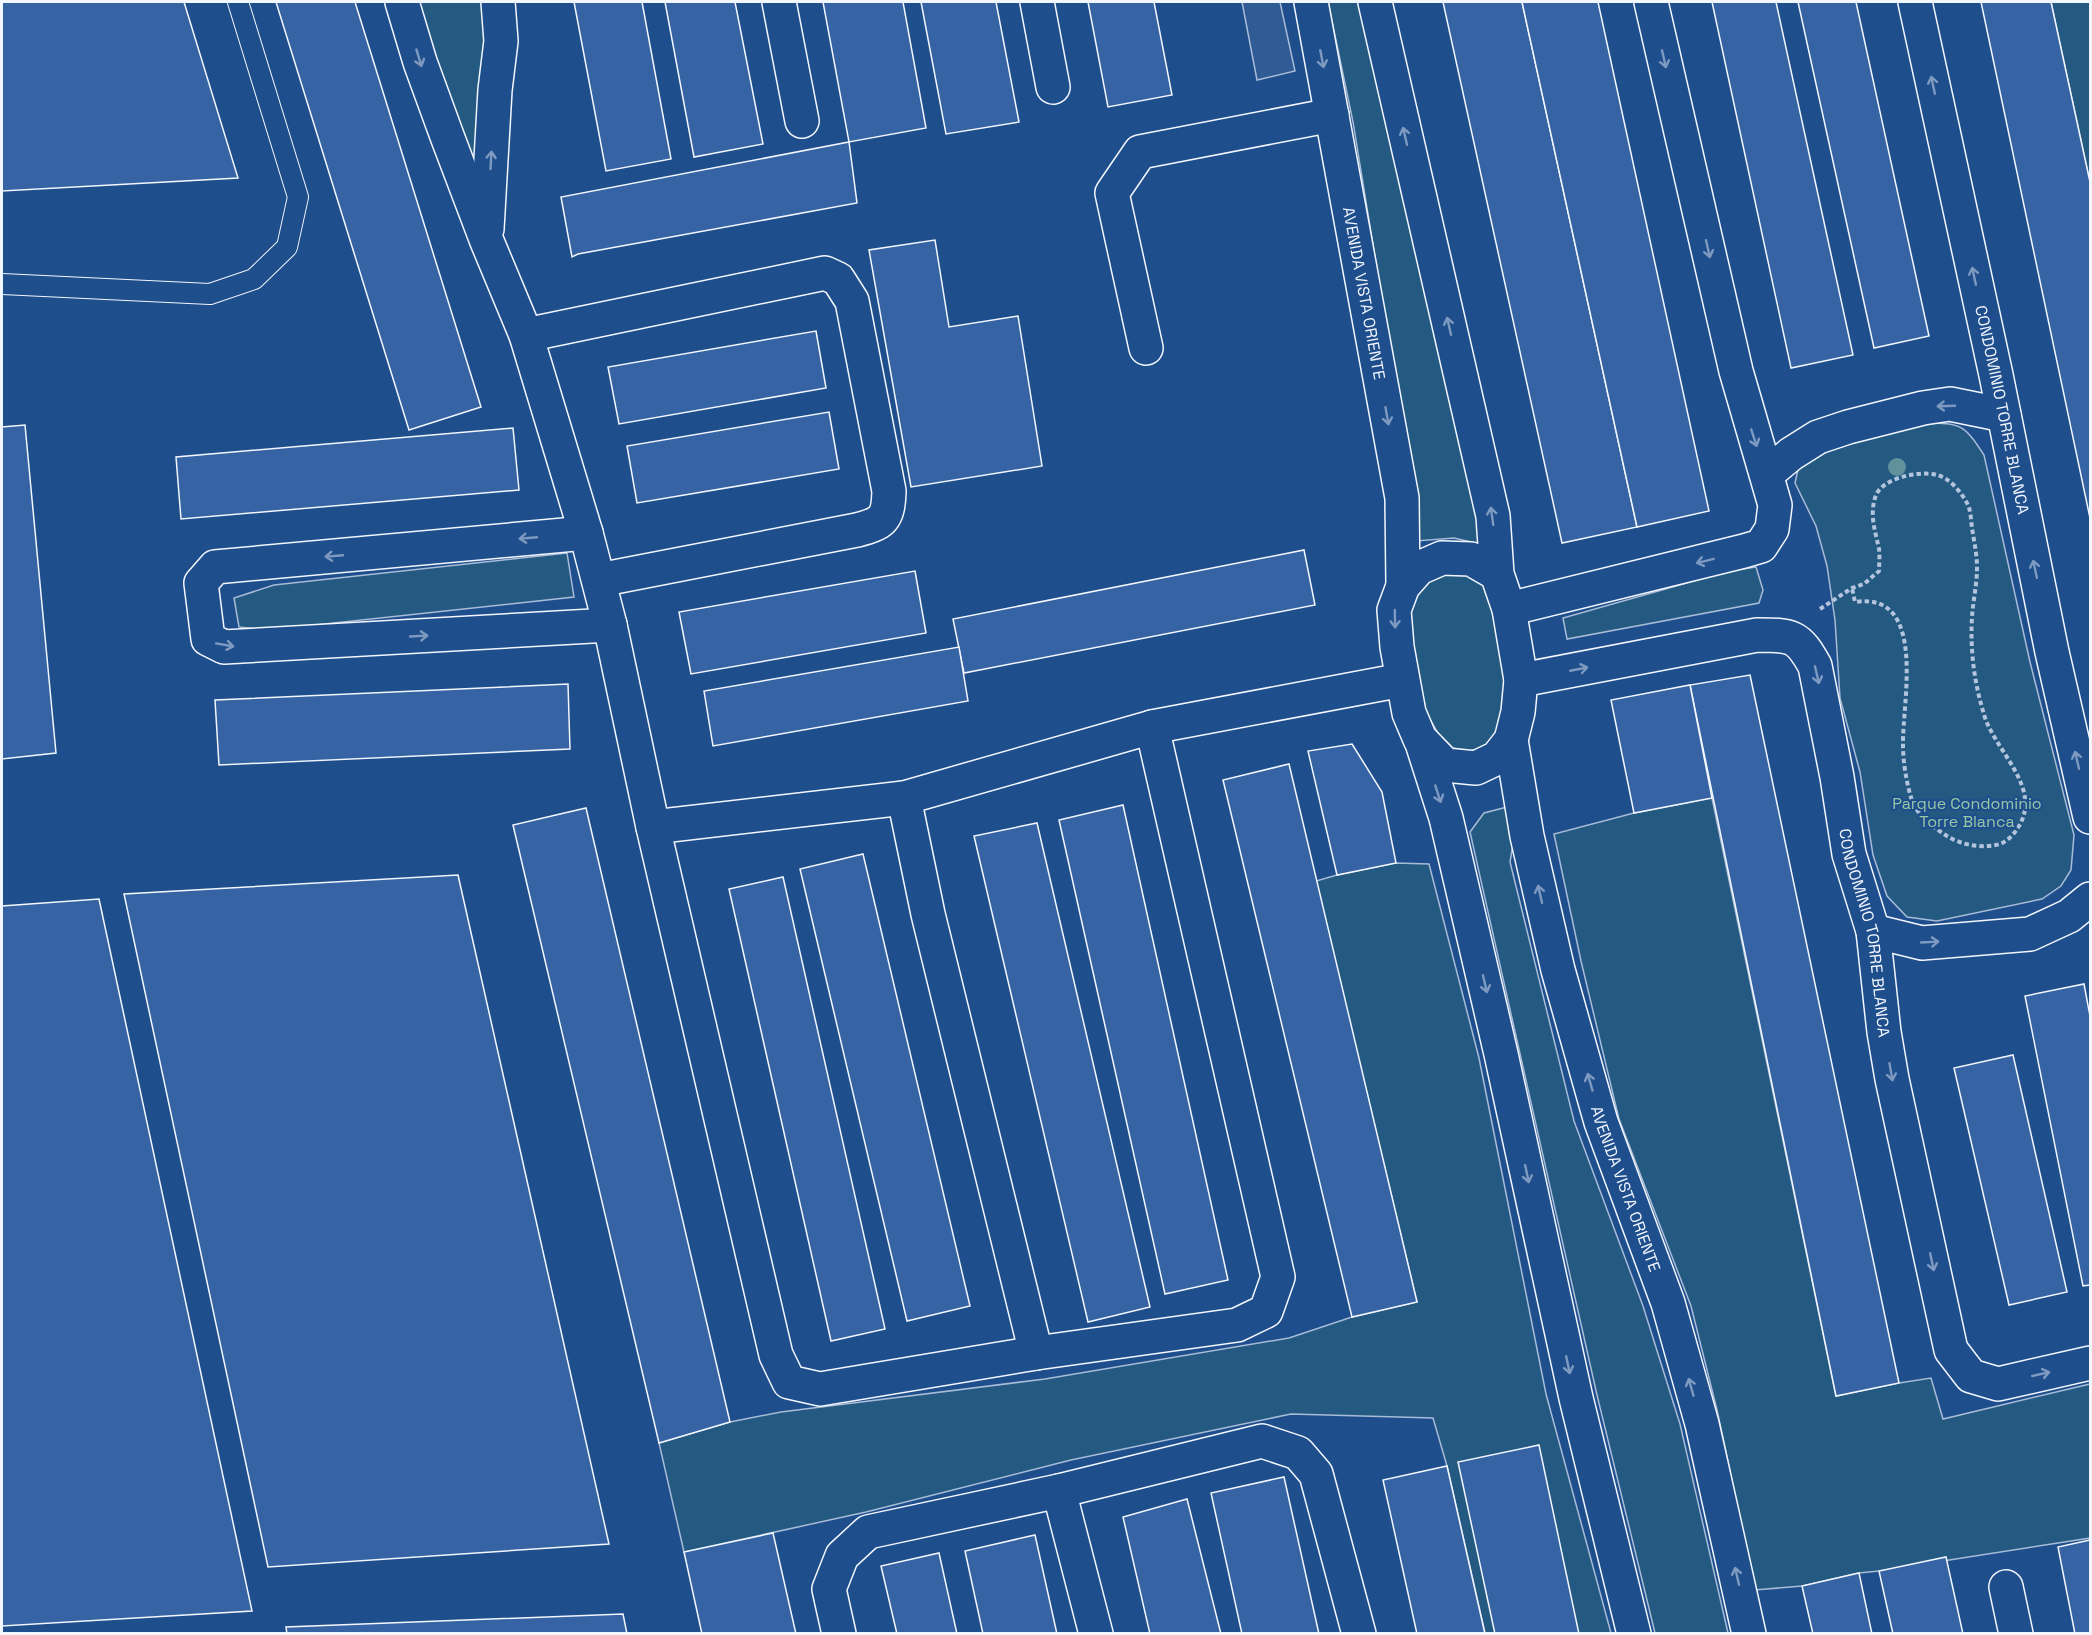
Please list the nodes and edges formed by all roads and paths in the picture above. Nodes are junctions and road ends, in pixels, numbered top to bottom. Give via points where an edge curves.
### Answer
1 (238, 2) edge
2 (402, 2) edge
3 (498, 2) edge
4 (779, 2) edge
5 (1037, 2) edge
6 (1311, 2) edge
7 (1375, 2) edge
8 (1651, 2) edge
9 (1915, 2) edge
10 (1053, 87) dead end
11 (1332, 115) junction
12 (802, 121) dead end
13 (486, 239) junction
14 (2, 284) edge
15 (526, 334) junction
16 (1146, 348) dead end
17 (2004, 415) junction
18 (1767, 474) junction
19 (586, 533) junction
20 (1497, 574) junction
21 (598, 580) junction
22 (1403, 586) junction
23 (1852, 588) joint
24 (1509, 609) junction
25 (610, 625) junction
26 (1402, 680) junction
27 (1521, 680) junction
28 (1152, 727) junction
29 (1420, 739) junction
30 (1511, 740) junction
31 (904, 798) junction
32 (2091, 817) edge
33 (653, 827) junction
34 (2091, 898) edge
35 (1873, 931) junction
36 (1036, 1353) junction
37 (2091, 1363) edge
38 (1059, 1491) junction
39 (2006, 1587) dead end
40 (839, 1634) edge
41 (1095, 1634) edge
42 (1359, 1634) edge
43 (1634, 1634) edge
44 (1749, 1634) edge
45 (2016, 1634) edge

1 - 14 lane via 298,197 288,247 254,279 210,294
2 -> 13 street via 420,62
13 -> 3 street via 501,41
4 - 12 street
5 - 10 street
6 -> 11 street, AVENIDA VISTA ORIENTE
20 -> 7 street, AVENIDA VISTA ORIENTE via 1493,516
8 -> 18 street via 1736,371
17 -> 9 street, CONDOMINIO TORRE BLANCA
11 - 16 street via 1140,152 1112,193
11 -> 22 street, AVENIDA VISTA ORIENTE via 1402,498
13 - 15 street
15 - 19 street
15 - 21 street via 825,273 838,279 852,301 889,492 888,510 878,524
17 -> 18 street via 1950,404 1923,408 1818,438
32 -> 17 street, CONDOMINIO TORRE BLANCA via 2052,652
18 -> 24 street via 1775,505 1772,529 1761,546
19 - 21 street
19 -> 25 street via 215,567 201,583 208,639 224,647
20 - 22 street via 1471,559 1442,558 1419,568
20 - 24 street, AVENIDA VISTA ORIENTE
21 - 25 street
22 -> 26 street, AVENIDA VISTA ORIENTE via 1395,610
23 - 23 path via 1855,602 1870,600 1885,606 1905,640 1903,746 1910,795 1919,814 1964,845 2001,844 2015,834 2027,801 1984,718 1979,696 1972,646 1975,547 1969,507 1959,491 1937,475 1919,473 1895,478 1877,492 1873,528 1879,571 1864,584
24 - 27 street, AVENIDA VISTA ORIENTE
25 - 33 street
26 - 28 street
26 - 29 street, AVENIDA VISTA ORIENTE
27 - 30 street, AVENIDA VISTA ORIENTE
27 -> 35 street, CONDOMINIO TORRE BLANCA via 1757,635 1780,635 1799,641 1815,666 1849,854
28 - 31 street
28 - 36 street via 1278,1277 1266,1311 1237,1325
29 - 30 street, AVENIDA VISTA ORIENTE via 1445,765 1476,768 1497,758
29 -> 43 street, AVENIDA VISTA ORIENTE via 1446,818 1576,1398
44 -> 30 street, AVENIDA VISTA ORIENTE via 1702,1424 1668,1303 1601,1122 1558,970 1525,826
31 - 33 street
31 - 36 street via 928,914
33 - 36 street via 776,1355 789,1382 820,1389
35 -> 34 street via 1922,943 2030,934 2069,916
35 -> 37 street, CONDOMINIO TORRE BLANCA via 1892,1079 1951,1350 1971,1376 1998,1384
38 - 40 street via 868,1532 842,1556 828,1589
38 - 41 street
38 - 42 street via 1262,1441 1298,1453 1316,1474
39 - 45 street

